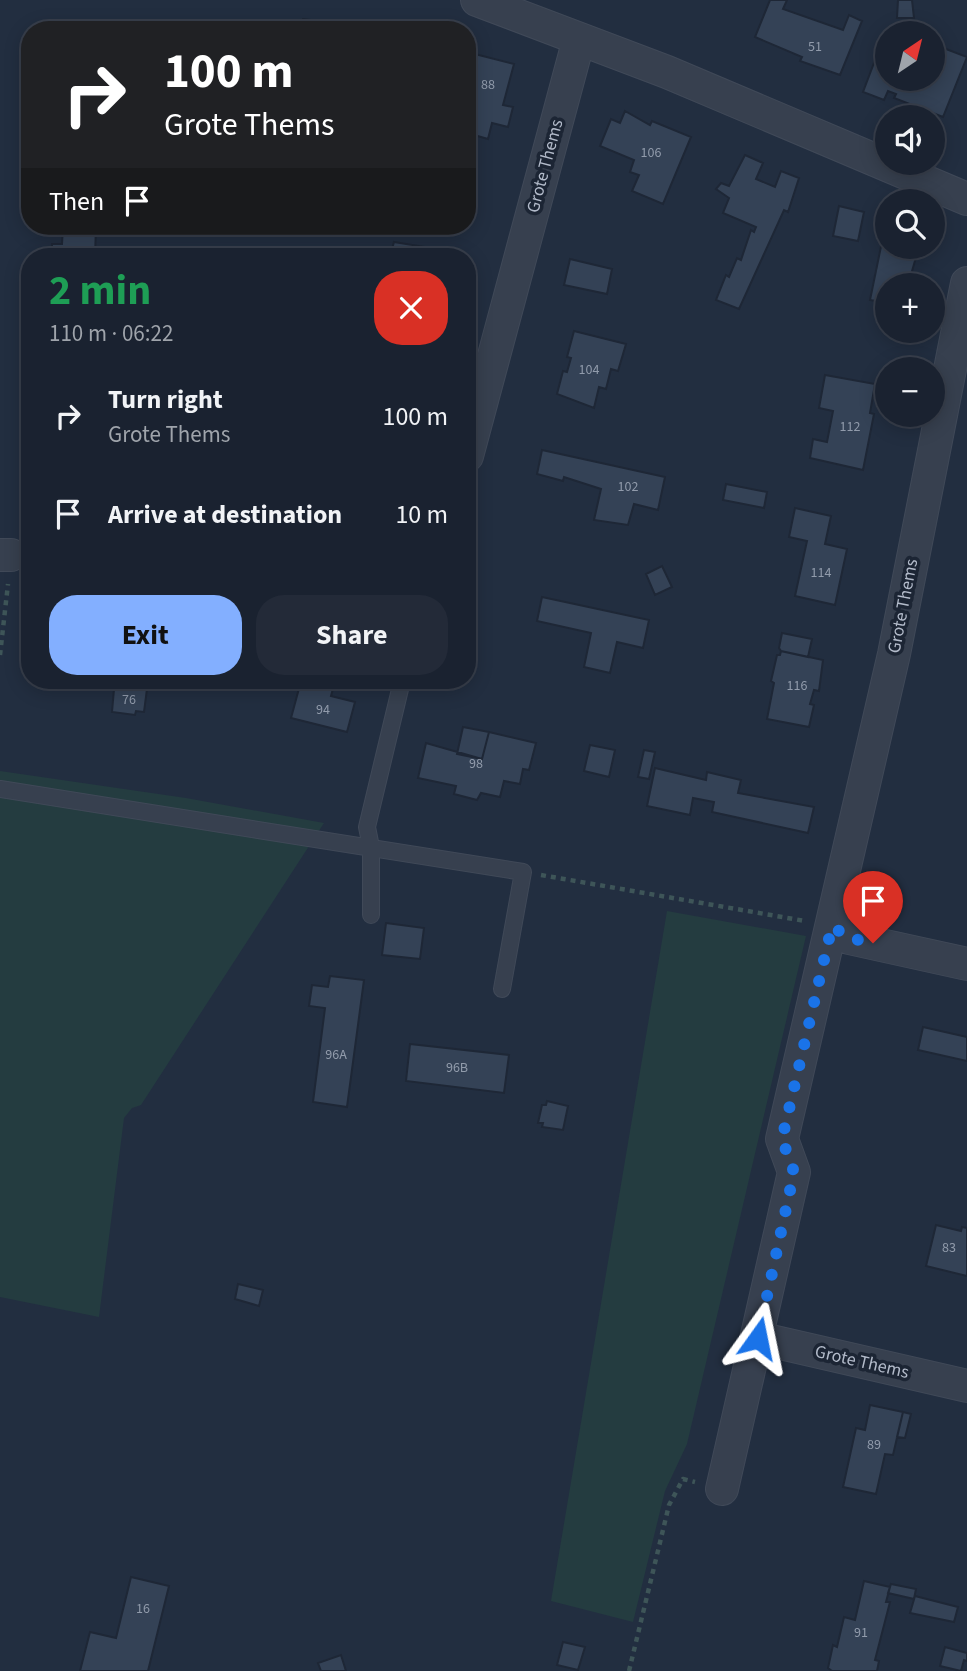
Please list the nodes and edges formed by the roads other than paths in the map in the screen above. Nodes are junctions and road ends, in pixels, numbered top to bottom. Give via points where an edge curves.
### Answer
1 (477, 0) edge
2 (579, 39) junction
3 (967, 199) edge
4 (967, 283) edge
5 (476, 422) edge
6 (400, 689) edge
7 (0, 789) edge
8 (371, 847) junction
9 (370, 915) dead end
10 (832, 926) junction
11 (967, 964) edge
12 (502, 989) dead end
13 (758, 1338) junction
14 (967, 1385) edge
15 (722, 1489) road end

1 - 2 street
2 - 3 street
2 - 5 street, Grote Thems
4 - 10 street, Grote Thems via 894,654
6 - 8 lane via 367,827
7 - 8 lane
8 - 9 lane
8 - 12 lane via 523,872
10 - 11 street via 849,938
10 - 13 street, Grote Thems via 782,1139 794,1172
13 - 14 street, Grote Thems
13 - 15 street, Grote Thems

